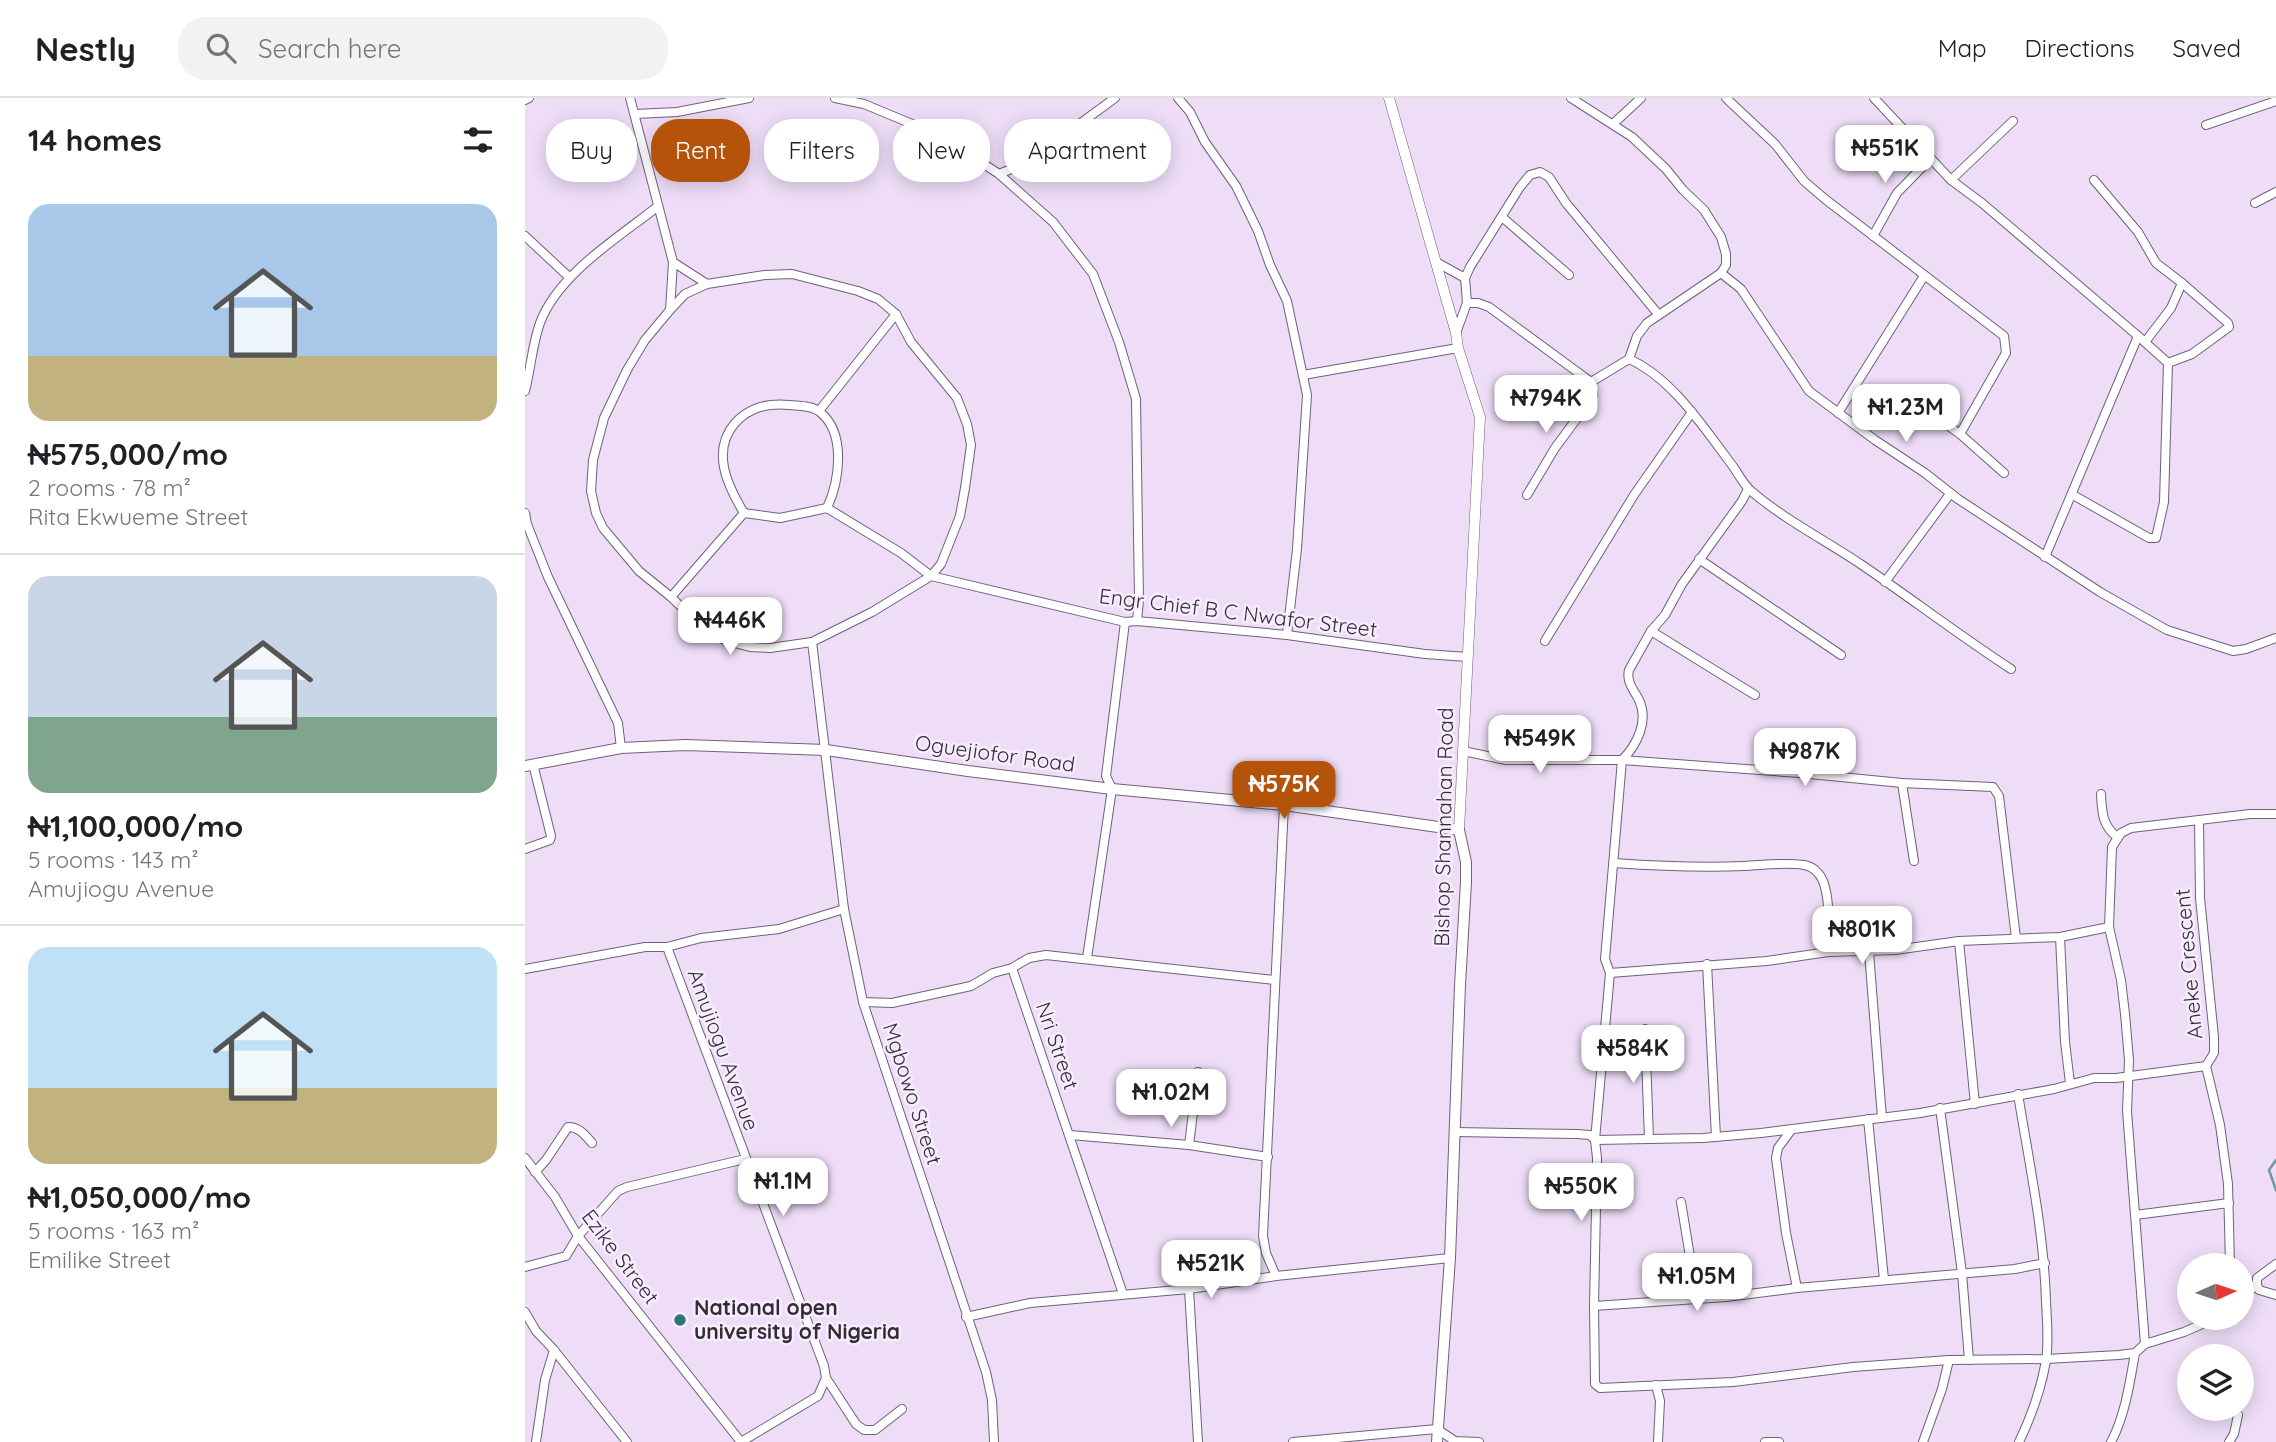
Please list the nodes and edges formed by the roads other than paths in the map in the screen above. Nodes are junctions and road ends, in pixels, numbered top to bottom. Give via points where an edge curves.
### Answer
1 (630, 98) edge
2 (748, 98) edge
3 (835, 98) edge
4 (1115, 98) edge
5 (1178, 98) edge
6 (1389, 98) edge
7 (1571, 98) edge
8 (1641, 98) edge
9 (1726, 98) edge
10 (1874, 98) edge
11 (2276, 101) edge
12 (635, 114) junction
13 (2013, 121) dead end
14 (1613, 124) junction
15 (2206, 125) dead end
16 (1931, 158) junction
17 (999, 174) junction
18 (1951, 180) junction
19 (2094, 180) dead end
20 (2276, 192) edge
21 (2256, 203) dead end
22 (657, 207) junction
23 (1501, 217) junction
24 (525, 236) edge
25 (1873, 236) junction
26 (673, 262) junction
27 (1436, 262) junction
28 (1721, 273) junction
29 (1569, 275) dead end
30 (1924, 276) junction
31 (569, 278) junction
32 (1465, 278) junction
33 (2182, 283) junction
34 (707, 284) junction
35 (1467, 303) junction
36 (670, 310) junction
37 (896, 314) junction
38 (1658, 314) junction
39 (1456, 333) junction
40 (2141, 339) junction
41 (1458, 348) junction
42 (1629, 359) junction
43 (2168, 363) junction
44 (1303, 375) junction
45 (1591, 382) junction
46 (525, 391) edge
47 (1904, 395) dead end
48 (819, 411) junction
49 (1692, 412) junction
50 (1838, 413) junction
51 (1960, 434) junction
52 (2004, 473) dead end
53 (1748, 489) junction
54 (1950, 494) junction
55 (1527, 495) dead end
56 (2073, 495) junction
57 (827, 508) junction
58 (525, 513) edge
59 (744, 513) junction
60 (2045, 557) junction
61 (1699, 559) junction
62 (931, 576) junction
63 (1885, 582) junction
64 (671, 597) junction
65 (1137, 621) junction
66 (1125, 622) junction
67 (1651, 631) junction
68 (1287, 635) junction
69 (2276, 638) edge
70 (1545, 641) dead end
71 (812, 642) junction
72 (1841, 655) dead end
73 (1464, 658) junction
74 (2011, 669) dead end
75 (1755, 695) dead end
76 (621, 747) junction
77 (826, 750) junction
78 (1463, 751) junction
79 (1622, 760) junction
80 (529, 765) edge
81 (1902, 783) junction
82 (1112, 789) junction
83 (2101, 794) dead end
84 (1284, 805) junction
85 (2276, 814) edge
86 (2199, 821) junction
87 (1459, 830) junction
88 (2117, 837) junction
89 (525, 849) edge
90 (1914, 861) dead end
91 (1613, 863) junction
92 (844, 909) junction
93 (2109, 927) junction
94 (2060, 937) junction
95 (2016, 938) junction
96 (1959, 942) junction
97 (667, 947) junction
98 (1828, 952) junction
99 (1869, 952) junction
100 (1087, 958) junction
101 (1707, 964) junction
102 (1012, 968) junction
103 (525, 969) edge
104 (1610, 974) junction
105 (1274, 980) junction
106 (863, 1002) junction
107 (1645, 1029) dead end
108 (2206, 1066) junction
109 (1198, 1072) dead end
110 (2128, 1076) junction
111 (2070, 1083) junction
112 (2018, 1094) junction
113 (1975, 1104) junction
114 (1940, 1108) junction
115 (1882, 1118) junction
116 (1868, 1119) junction
117 (1792, 1129) junction
118 (1455, 1132) junction
119 (1070, 1135) junction
120 (1716, 1137) junction
121 (1649, 1139) junction
122 (1595, 1140) junction
123 (592, 1143) dead end
124 (1189, 1145) junction
125 (1268, 1157) junction
126 (525, 1158) edge
127 (745, 1159) junction
128 (534, 1172) junction
129 (1681, 1202) dead end
130 (2229, 1203) junction
131 (2135, 1215) junction
132 (578, 1236) junction
133 (2230, 1253) edge
134 (1450, 1258) junction
135 (2045, 1263) junction
136 (2276, 1265) edge
137 (525, 1267) edge
138 (1962, 1273) junction
139 (1276, 1276) junction
140 (1884, 1279) junction
141 (2257, 1285) junction
142 (1797, 1287) junction
143 (2254, 1287) edge
144 (1189, 1289) junction
145 (1123, 1294) junction
146 (2276, 1295) edge
147 (1697, 1299) junction
148 (1594, 1306) junction
149 (525, 1312) edge
150 (966, 1317) junction
151 (2189, 1330) edge
152 (2145, 1344) junction
153 (554, 1350) junction
154 (2135, 1353) junction
155 (2046, 1359) junction
156 (1949, 1360) junction
157 (1969, 1360) junction
158 (825, 1378) junction
159 (1657, 1385) junction
160 (902, 1409) dead end
161 (2237, 1421) edge
162 (1437, 1429) junction
163 (536, 1442) edge
164 (627, 1442) edge
165 (741, 1442) edge
166 (994, 1442) edge
167 (1198, 1442) edge
168 (1293, 1442) edge
169 (1437, 1442) edge
170 (1479, 1442) edge
171 (1658, 1442) edge
172 (1765, 1442) edge
173 (1779, 1442) edge
174 (1923, 1442) edge
175 (2019, 1442) edge
176 (2111, 1442) edge
177 (2229, 1442) edge

1 - 12 street
2 - 12 street via 677,112
3 - 17 street via 864,104 941,136
4 - 17 street via 1025,163
5 - 44 street via 1236,186 1258,230 1287,301
6 - 27 street, Bishop Shannahan Road
7 - 14 street
8 - 14 street
9 - 25 street via 1775,144 1804,181
10 - 16 street
11 - 15 street
12 - 22 street
13 - 18 street
14 - 28 street via 1667,169 1704,210 1726,254
16 - 18 street
16 - 25 street via 1897,193
17 - 65 street via 1053,222 1093,274 1119,342 1136,399
18 - 40 street
19 - 33 street via 2138,232 2156,264
20 - 21 street
22 - 26 street
22 - 31 street
23 - 29 street
23 - 32 street
23 - 38 street via 1530,175 1540,172 1549,177
24 - 31 street
25 - 30 street
26 - 34 street
26 - 36 street
27 - 32 street
27 - 39 street, Bishop Shannahan Road
28 - 38 street
28 - 50 street via 1741,289 1809,391
30 - 50 street
30 - 51 street via 2004,336 2007,345
31 - 46 street via 555,293 539,324
32 - 35 street
33 - 40 street via 2171,308
33 - 43 street via 2227,320 2229,327 2192,354
34 - 36 street via 685,294
34 - 37 street via 792,274 857,290
35 - 39 street
35 - 45 street via 1489,307
36 - 64 street via 639,349 604,418 591,491 603,528 639,571
37 - 48 street
37 - 62 street via 911,342 957,398 971,445 960,516 941,564
38 - 42 street via 1637,336
39 - 41 street, Bishop Shannahan Road
40 - 43 street
40 - 56 street
41 - 44 street
41 - 73 street, Bishop Shannahan Road via 1479,417
42 - 45 street
42 - 49 street via 1643,365
43 - 56 street via 2164,502 2156,538
44 - 68 street via 1307,429
45 - 55 street via 1593,395
47 - 51 street
48 - 57 street via 837,443 837,477
48 - 59 street via 762,405 744,413 730,429 722,445 723,466
49 - 53 street
49 - 70 street via 1634,495
50 - 54 street
51 - 52 street
53 - 61 street
53 - 63 street
54 - 60 street
54 - 63 street
56 - 60 street
57 - 59 street via 781,518
57 - 62 street
58 - 76 street via 548,577 618,723
59 - 64 street
60 - 69 street via 2132,611 2181,635 2233,652
61 - 67 street
61 - 72 street
62 - 66 street, Engr Chief B C Nwafor Street
62 - 71 street
63 - 74 street
64 - 71 street via 704,629 727,641 770,648
65 - 66 street, Engr Chief B C Nwafor Street
65 - 68 street, Engr Chief B C Nwafor Street
66 - 82 street via 1106,776
67 - 75 street
67 - 79 street via 1628,677 1640,702 1642,724 1633,750
68 - 73 street, Engr Chief B C Nwafor Street
71 - 77 street, Mgbowo Street
73 - 78 street, Bishop Shannahan Road
76 - 77 main road, Oguejiofor Road
76 - 80 main road, Oguejiofor Road
77 - 82 main road, Oguejiofor Road
77 - 92 street, Mgbowo Street
78 - 79 street via 1506,761
78 - 87 street, Bishop Shannahan Road
79 - 81 street
79 - 91 street
80 - 89 street via 551,836
81 - 90 street
81 - 95 street via 1993,787 1999,796
82 - 84 main road, Oguejiofor Road
82 - 100 street
83 - 88 street via 2103,817
84 - 87 main road, Oguejiofor Road
84 - 105 street
85 - 86 street
86 - 88 street via 2131,828
86 - 108 street, Aneke Crescent via 2200,898 2214,1038 2214,1053
87 - 118 main road, Bishop Shannahan Road via 1466,882
88 - 93 street via 2112,847
91 - 98 street via 1808,866 1823,880
91 - 104 street via 1605,959
92 - 97 street via 779,929
92 - 106 street, Mgbowo Street
93 - 94 street
93 - 110 street via 2122,980
94 - 95 street
94 - 111 street
95 - 96 street
96 - 99 street
96 - 113 street
97 - 103 street
97 - 127 street, Amujiogu Avenue
98 - 99 street
98 - 101 street
99 - 115 street
100 - 102 street via 1045,955
100 - 105 street
101 - 104 street
101 - 120 street
102 - 106 street via 971,986 892,1003
102 - 119 street, Nri Street
104 - 122 street
105 - 125 street
106 - 150 street, Mgbowo Street
107 - 121 street
108 - 110 street, Aneke Crescent
108 - 130 street via 2220,1125
109 - 124 street
110 - 111 street, Aneke Crescent
110 - 131 street
111 - 112 street, Aneke Crescent
112 - 113 street, Aneke Crescent
112 - 135 street
113 - 114 street, Aneke Crescent
114 - 115 street, Aneke Crescent
114 - 138 street
115 - 116 street, Aneke Crescent
116 - 117 street, Aneke Crescent
116 - 140 street
117 - 120 street, Aneke Crescent
117 - 142 street via 1776,1158
118 - 122 street, Aneke Crescent via 1590,1135
118 - 134 main road, Bishop Shannahan Road
119 - 124 street
119 - 145 street, Nri Street
120 - 121 street, Aneke Crescent
121 - 122 street, Aneke Crescent
122 - 148 street
123 - 128 street via 574,1127 568,1128
124 - 125 street
125 - 139 street via 1263,1236
126 - 128 street, Ezike Street
127 - 132 street via 618,1191
127 - 158 street, Amujiogu Avenue
128 - 132 street, Ezike Street
129 - 147 street
130 - 131 street
130 - 133 street
131 - 152 street
132 - 137 street via 566,1256
132 - 165 street, Ezike Street
134 - 139 street
134 - 162 main road, Bishop Shannahan Road
135 - 138 street
135 - 155 street
136 - 141 street via 2257,1278
138 - 140 street
138 - 157 street
139 - 144 street
140 - 142 street
141 - 143 street
141 - 146 street
142 - 147 street
144 - 145 street
144 - 167 street
145 - 150 street via 1030,1303
147 - 148 street
148 - 159 street via 1595,1384 1600,1388
149 - 153 street via 535,1331
150 - 166 street, Mgbowo Street via 986,1372
151 - 152 street
152 - 154 street
153 - 163 street
153 - 164 street
154 - 155 street
154 - 176 street
155 - 157 street
155 - 175 street
156 - 157 street
156 - 159 street
156 - 174 street
158 - 160 street, Amujiogu Avenue via 864,1430 875,1430
158 - 165 street via 818,1396
159 - 171 street
161 - 177 street
162 - 168 street
162 - 169 main road, Bishop Shannahan Road
162 - 170 street via 1455,1441
172 - 173 street

